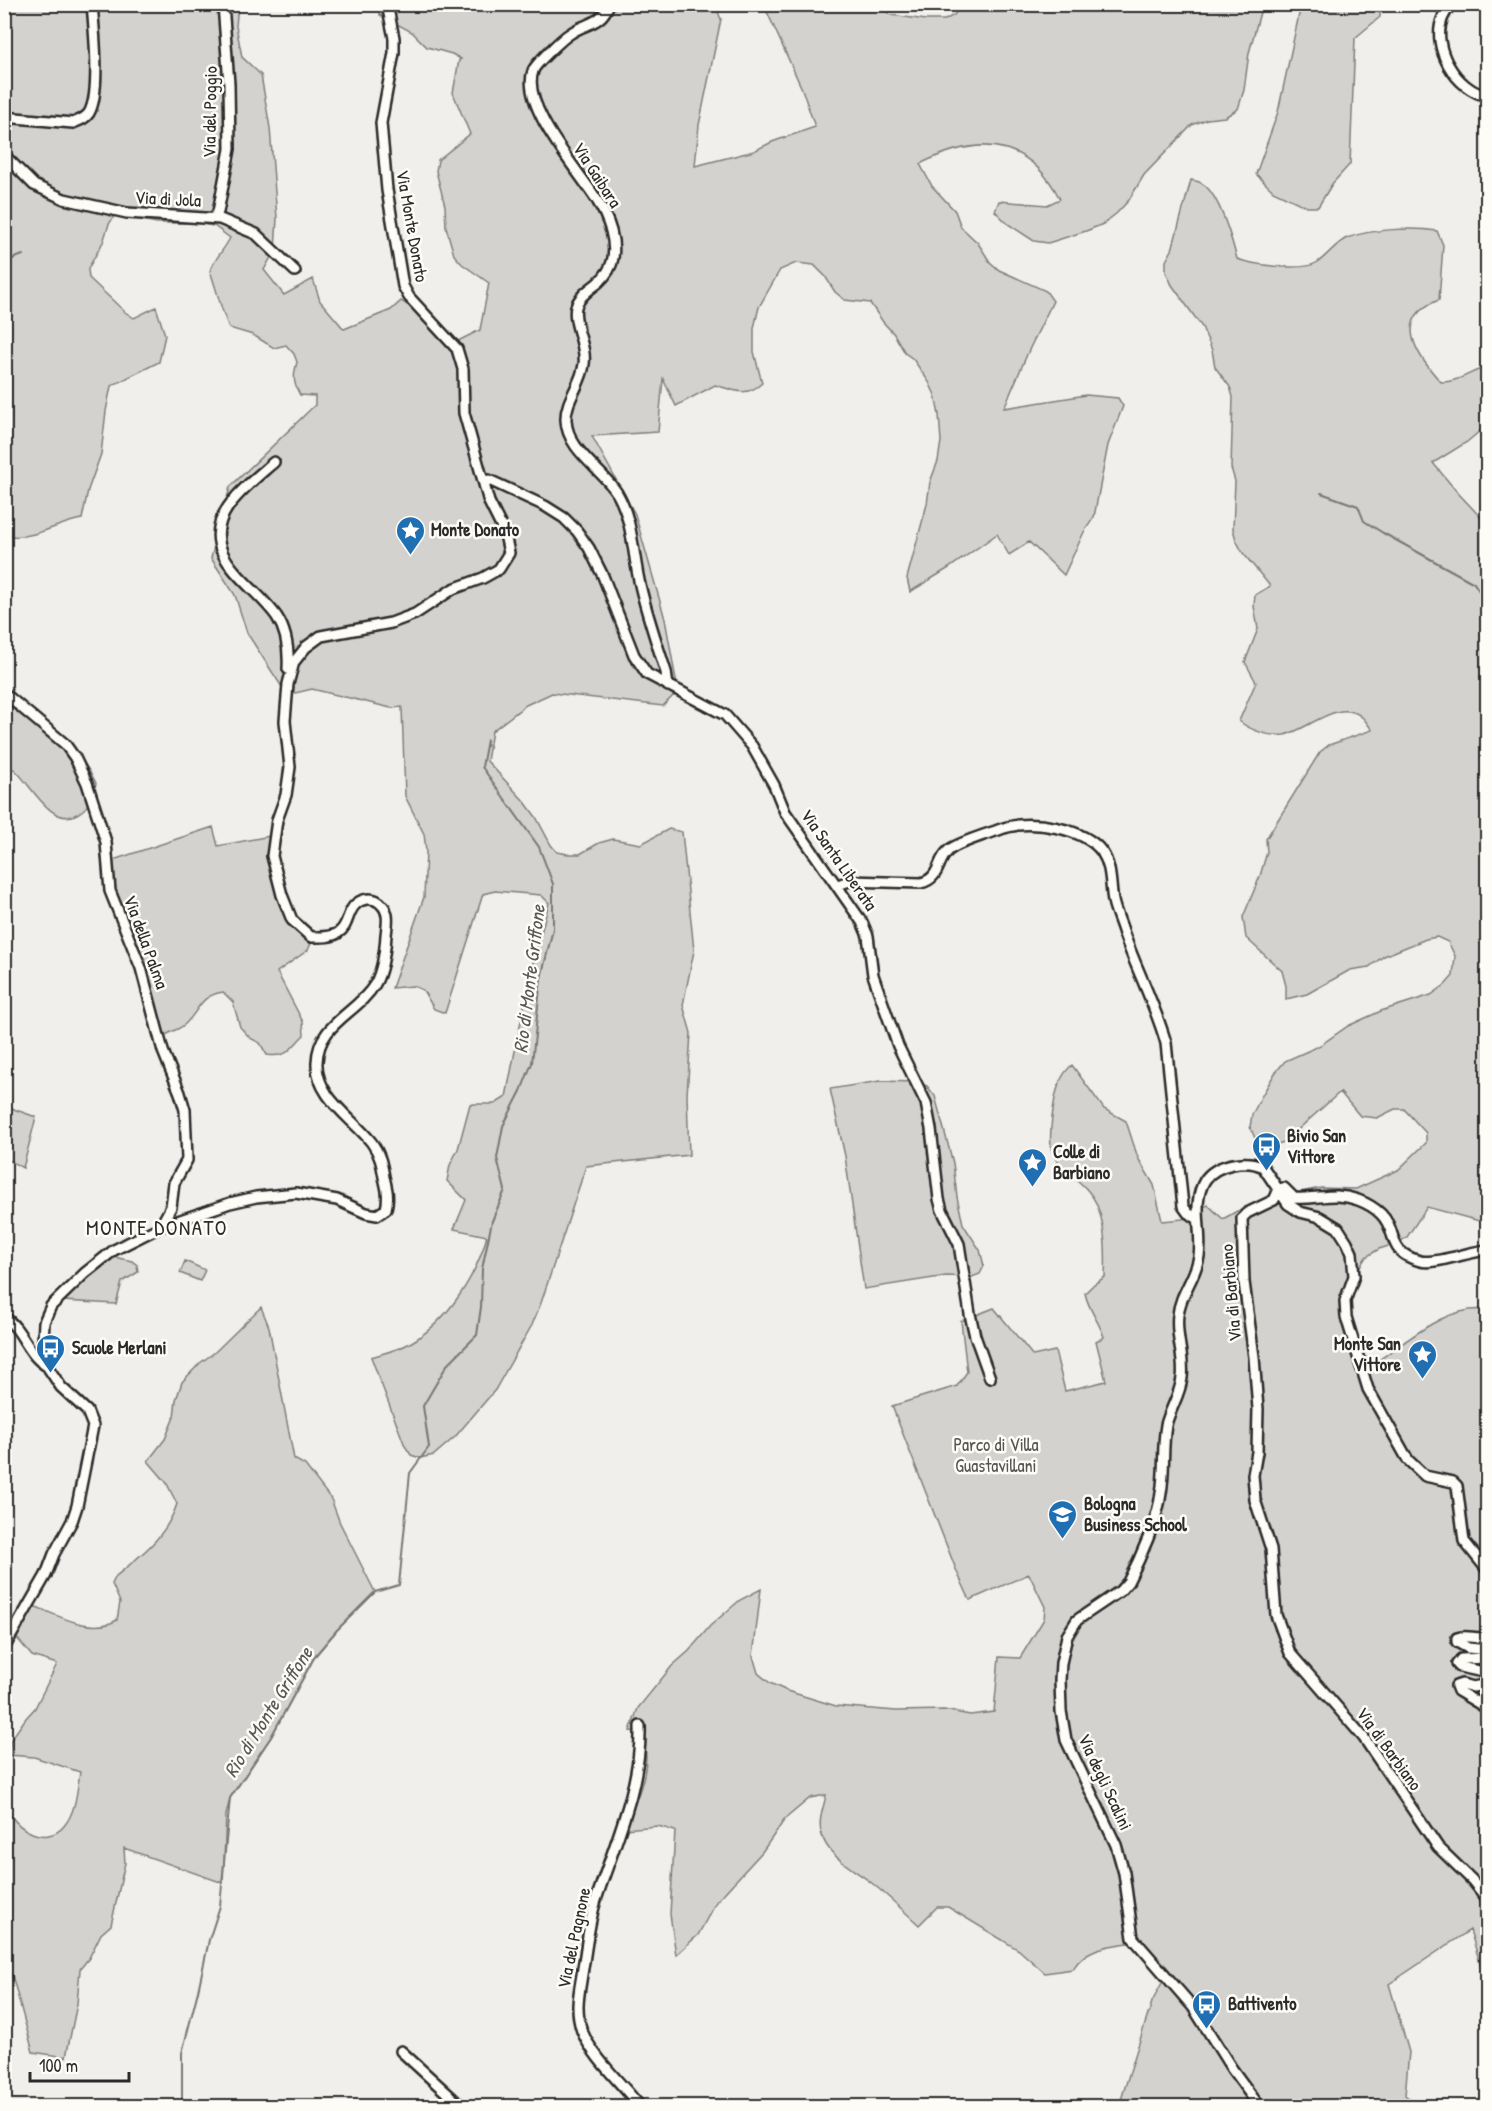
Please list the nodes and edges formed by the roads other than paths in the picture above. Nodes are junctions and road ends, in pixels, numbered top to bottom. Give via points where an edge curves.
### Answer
1 (92, 4) edge
2 (223, 4) edge
3 (387, 4) edge
4 (609, 4) edge
5 (1451, 4) edge
6 (1488, 96) edge
7 (4, 117) edge
8 (4, 155) edge
9 (214, 218) junction
10 (296, 271) dead end
11 (274, 462) dead end
12 (484, 482) junction
13 (288, 684) junction
14 (668, 686) junction
15 (4, 693) edge
16 (838, 885) junction
17 (1279, 1189) junction
18 (1198, 1219) junction
19 (160, 1227) junction
20 (1488, 1250) edge
21 (4, 1317) edge
22 (47, 1366) junction
23 (990, 1378) dead end
24 (1488, 1571) edge
25 (1488, 1637) edge
26 (4, 1648) edge
27 (1488, 1650) edge
28 (1488, 1658) edge
29 (1488, 1672) edge
30 (1488, 1684) edge
31 (1488, 1709) edge
32 (640, 1726) dead end
33 (1488, 1900) edge
34 (401, 2051) dead end
35 (461, 2106) edge
36 (638, 2106) edge
37 (1259, 2106) edge

1 - 7 street via 95,61 89,112 73,123
2 - 9 street, Via del Poggio via 230,84 230,149
3 - 12 street, Via Monte Donato via 394,53 381,123 387,190 403,286 457,349 463,369 464,413
4 - 14 street, Via Gaibara via 596,23 573,31 533,70 532,86 536,104 560,149 605,213 614,243 613,265 577,304 584,366 566,411 566,422 574,443 606,478 623,508
5 - 6 street via 1442,18 1443,53 1462,84 1478,95
8 - 9 street, Via di Jola via 34,185 64,199 147,215
9 - 10 street, Via di Jola via 256,234
11 - 13 street, Via Monte Donato via 228,508 219,525 217,542 233,568 283,628 289,652
12 - 13 street, Via Monte Donato via 509,553 499,569 453,589 415,614 391,623 321,636 294,662
12 - 14 street, Via Santa Liberata via 489,480 545,506 577,531 603,576 634,655 647,674
13 - 19 street, Via Monte Donato via 285,721 290,767 272,856 292,920 311,937 327,937 338,933 353,907 365,899 384,906 388,917 383,963 375,984 321,1041 316,1063 329,1096 380,1156 389,1199 386,1209 377,1215 337,1200 296,1193 256,1197
14 - 16 street, Via Santa Liberata via 724,715 752,747 785,812
15 - 19 street, Via della Palma via 64,744 87,783 106,842 110,891 141,968 163,1051 185,1110 187,1160 174,1183 171,1207
16 - 18 street via 849,880 929,881 947,852 959,843 1025,824 1078,834 1101,851 1110,868 1113,903 1134,963 1160,1019 1166,1043 1182,1206
16 - 23 street, Via Santa Liberata via 866,928 873,975 903,1058 926,1103 939,1199 959,1244 975,1336
17 - 18 street via 1257,1163 1220,1168 1208,1176 1200,1191
17 - 20 street via 1284,1188 1294,1198 1327,1195 1371,1206 1383,1215 1399,1250 1423,1262
17 - 24 street via 1288,1204 1338,1228 1347,1242 1352,1253 1353,1276 1345,1301 1346,1317 1368,1389 1408,1460 1425,1476 1457,1486 1464,1541
17 - 33 street, Via di Barbiano via 1274,1200 1242,1218 1244,1282 1258,1409 1253,1475 1271,1549 1276,1615 1290,1653 1364,1738 1438,1847
18 - 37 street, Via degli Scalini via 1198,1264 1178,1314 1183,1376 1169,1412 1158,1507 1128,1582 1077,1620 1067,1636 1061,1663 1060,1700 1069,1748 1119,1854 1133,1938 1193,2007
19 - 22 street, Via Monte Donato via 114,1250 51,1306 44,1322
21 - 22 street via 17,1328 39,1362
22 - 26 street via 60,1387 87,1411 93,1426 72,1521
25 - 27 street via 1457,1638 1468,1648
28 - 29 street via 1461,1659 1457,1664
30 - 31 street via 1473,1688 1456,1686
32 - 36 street, Via del Pagnone via 641,1746 633,1782 596,1898 577,2009 582,2031 592,2049
34 - 35 street

